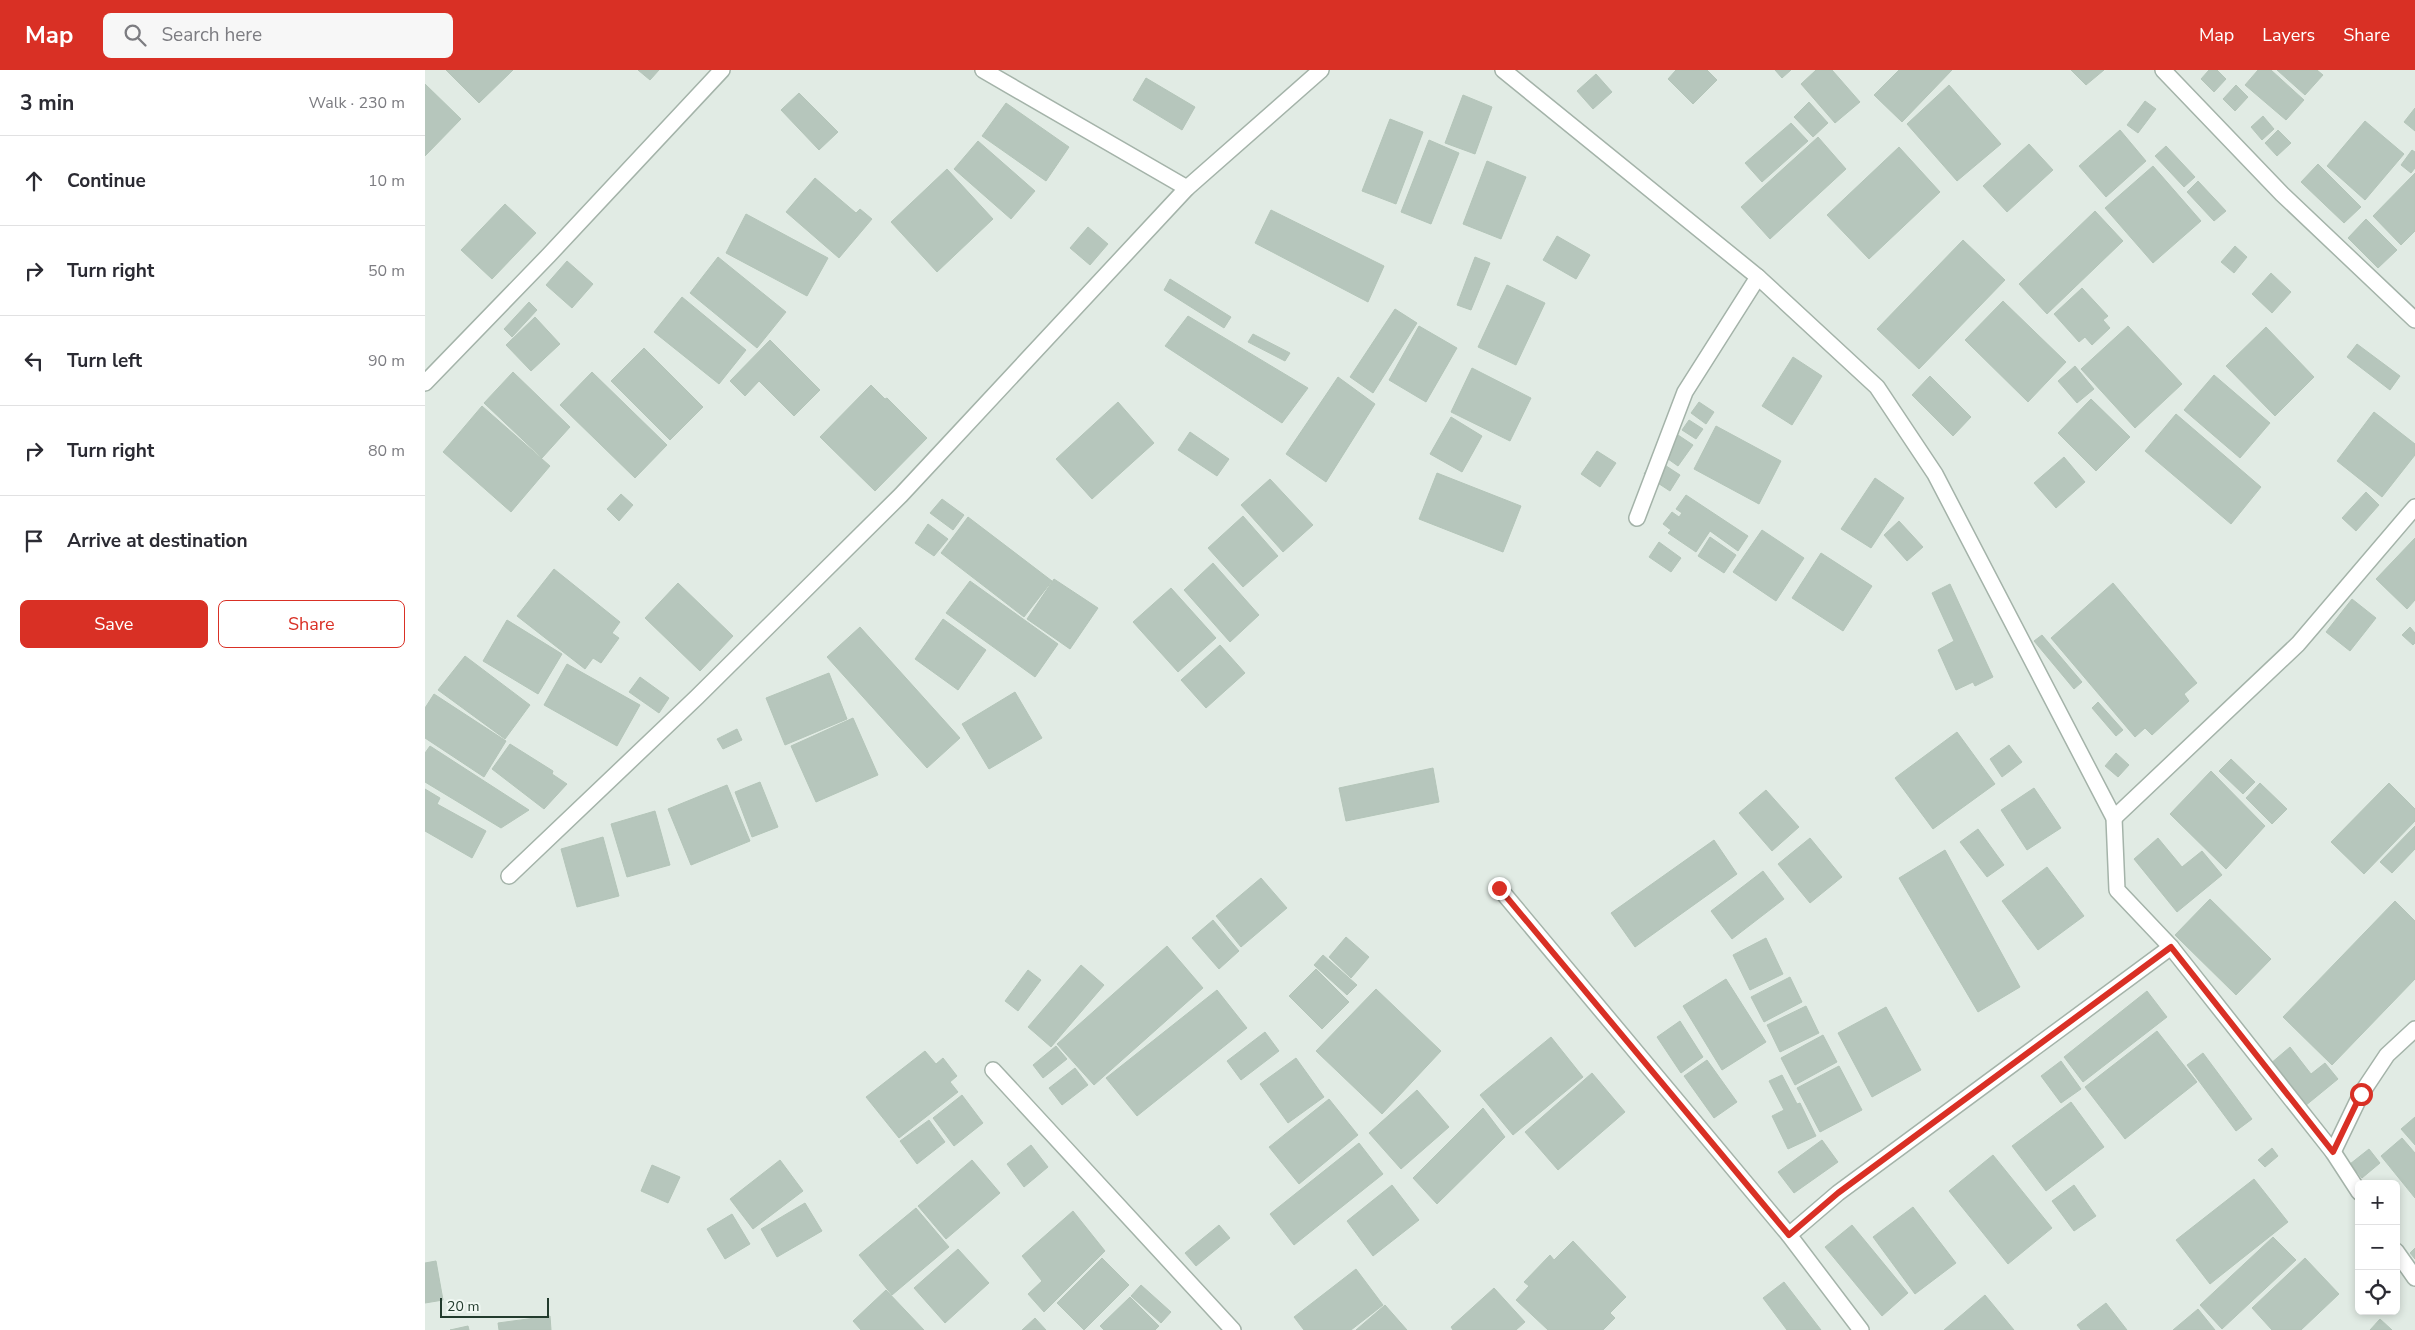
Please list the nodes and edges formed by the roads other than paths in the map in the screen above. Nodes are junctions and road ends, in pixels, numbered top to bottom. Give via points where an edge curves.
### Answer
1 (722, 70) edge
2 (983, 70) edge
3 (1321, 70) edge
4 (1503, 70) edge
5 (2168, 72) edge
6 (1187, 188) junction
7 (1758, 277) junction
8 (2415, 320) edge
9 (425, 383) edge
10 (2415, 507) edge
11 (1637, 518) dead end
12 (2114, 818) junction
13 (509, 876) dead end
14 (1499, 888) dead end
15 (2171, 947) junction
16 (2415, 1028) edge
17 (993, 1070) dead end
18 (2333, 1152) junction
19 (2355, 1186) edge
20 (1789, 1235) junction
21 (2400, 1257) edge
22 (2415, 1278) edge
23 (1233, 1330) edge
24 (1861, 1330) edge

1 - 9 street
2 - 6 street
3 - 6 street
4 - 7 street
5 - 8 street via 2282,194
6 - 13 street via 901,495 697,697
7 - 11 street via 1685,392
7 - 12 street via 1877,386 1930,466
10 - 12 street via 2298,644
12 - 15 street via 2117,890
14 - 20 street
15 - 18 street
15 - 20 street via 1838,1193
16 - 18 street via 2387,1055 2361,1094
17 - 23 street
18 - 19 street
20 - 24 street
21 - 22 street

